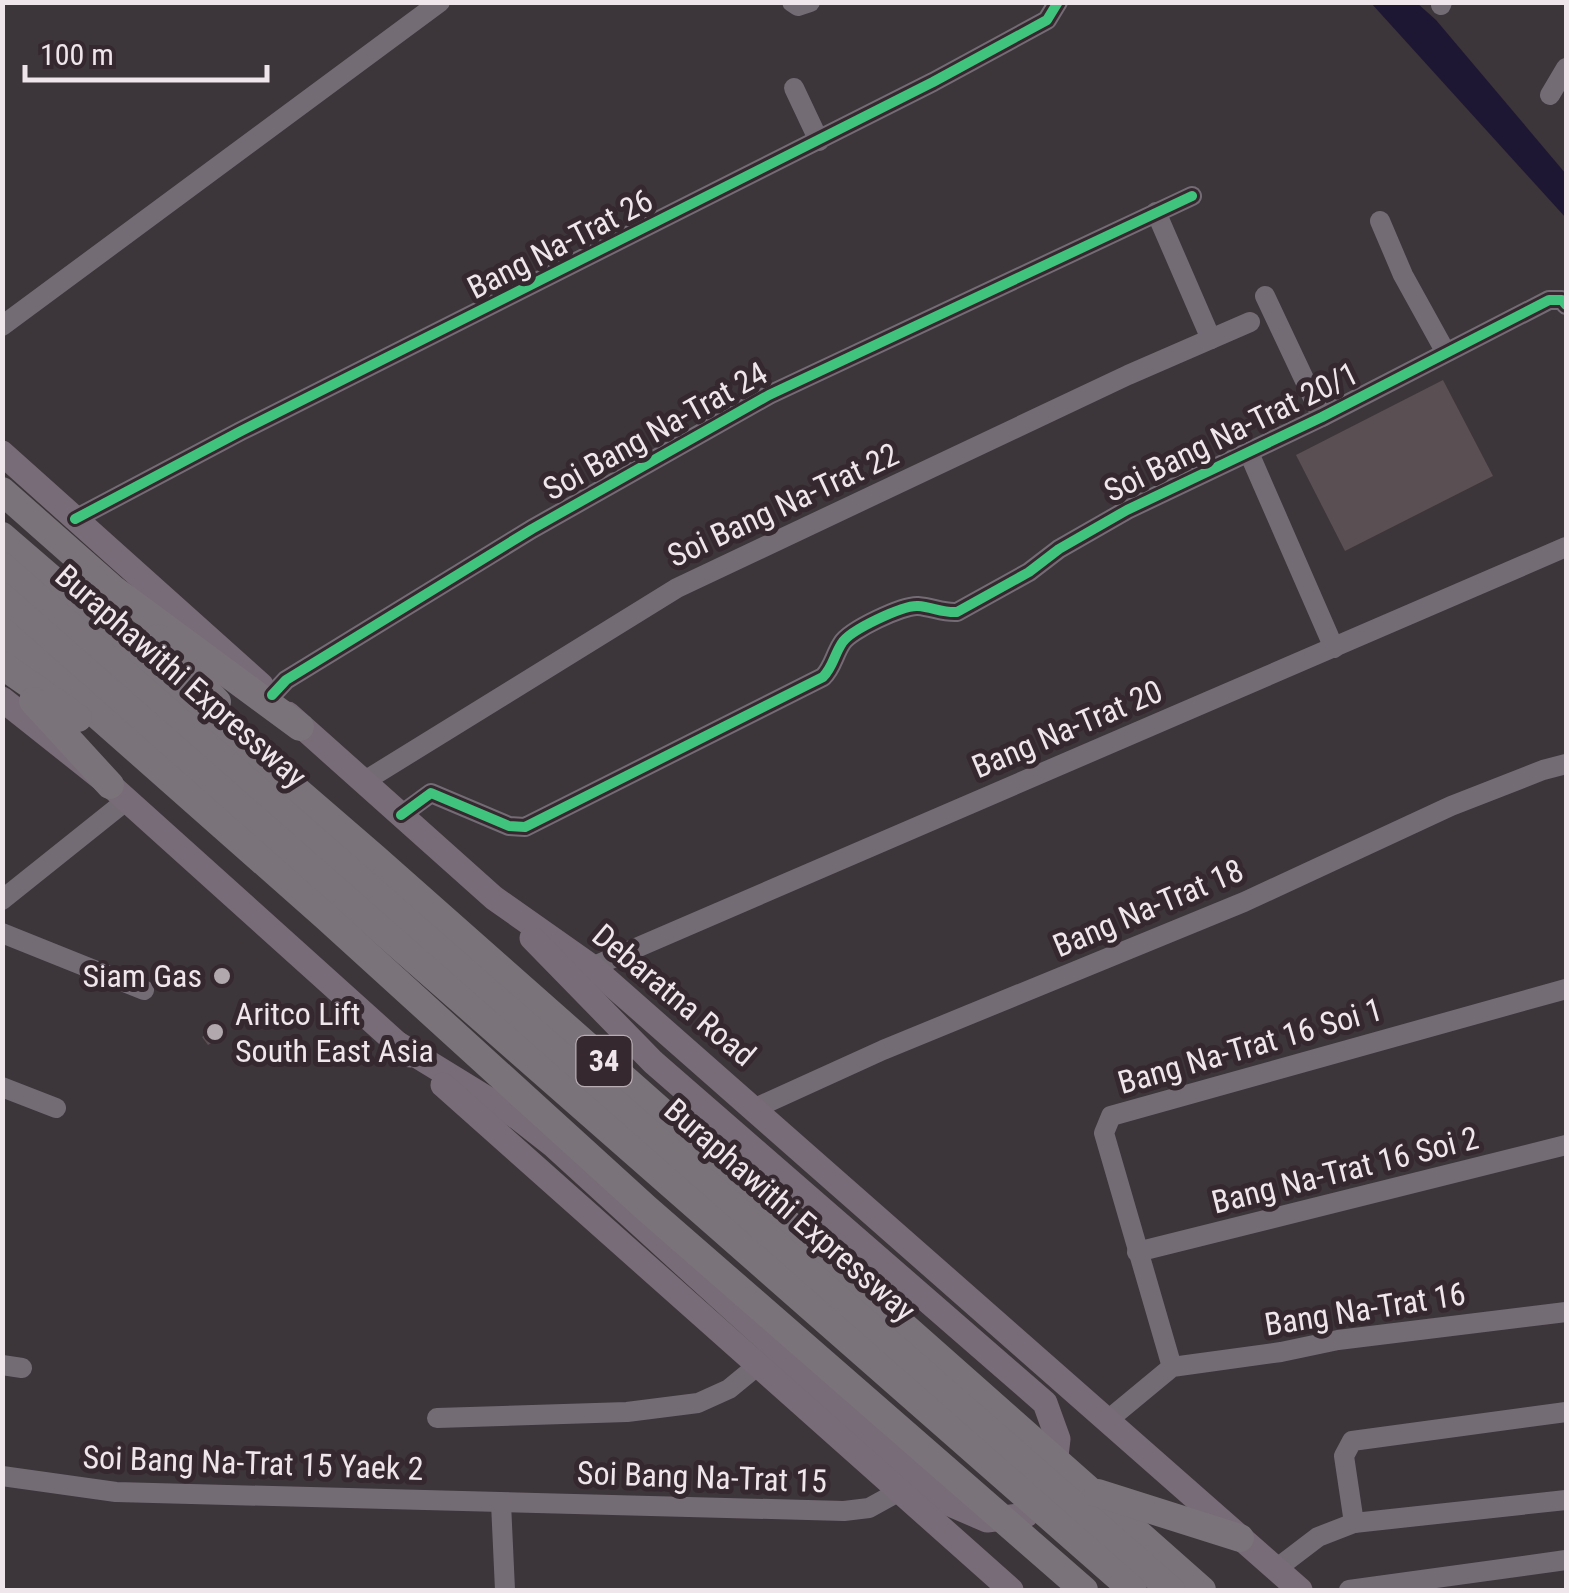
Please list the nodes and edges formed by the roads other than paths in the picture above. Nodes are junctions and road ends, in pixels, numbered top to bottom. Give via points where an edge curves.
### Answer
1 (440, 2) edge
2 (792, 2) edge
3 (810, 2) edge
4 (1058, 2) edge
5 (1566, 68) edge
6 (794, 88) dead end
7 (1550, 96) dead end
8 (819, 140) junction
9 (1192, 196) dead end
10 (1156, 212) junction
11 (1380, 221) dead end
12 (1265, 296) dead end
13 (1566, 305) edge
14 (1250, 322) dead end
15 (2, 326) edge
16 (1211, 339) junction
17 (1445, 351) junction
18 (1322, 417) junction
19 (1249, 452) junction
20 (2, 453) edge
21 (2, 491) edge
22 (75, 519) junction
23 (2, 536) edge
24 (1566, 547) edge
25 (2, 566) edge
26 (113, 589) junction
27 (2, 597) edge
28 (2, 631) edge
29 (1334, 648) junction
30 (2, 666) edge
31 (272, 696) junction
32 (2, 699) edge
33 (300, 727) junction
34 (1566, 764) edge
35 (363, 782) junction
36 (118, 792) junction
37 (186, 794) junction
38 (308, 801) junction
39 (401, 815) junction
40 (494, 898) junction
41 (2, 900) edge
42 (2, 933) edge
43 (592, 967) junction
44 (1566, 989) edge
45 (144, 990) dead end
46 (398, 1044) junction
47 (2, 1087) edge
48 (56, 1108) dead end
49 (754, 1109) junction
50 (1566, 1145) edge
51 (1137, 1252) junction
52 (1566, 1312) edge
53 (757, 1366) junction
54 (1172, 1367) junction
55 (1566, 1412) edge
56 (437, 1418) dead end
57 (1108, 1420) junction
58 (2, 1476) edge
59 (1087, 1490) junction
60 (898, 1492) junction
61 (1566, 1500) edge
62 (501, 1503) junction
63 (1354, 1523) junction
64 (1240, 1538) junction
65 (1566, 1560) edge
66 (1276, 1569) junction
67 (505, 1590) edge
68 (1011, 1590) edge
69 (1084, 1590) edge
70 (1133, 1590) edge
71 (1170, 1590) edge
72 (1202, 1590) edge
73 (1300, 1590) edge
74 (1350, 1590) edge

1 - 15 street
2 - 3 street
4 - 8 street, Bang Na-Trat 26 via 1047,20
5 - 7 street
6 - 8 street
8 - 22 street, Bang Na-Trat 26
9 - 10 street, Soi Bang Na-Trat 24
10 - 16 street
10 - 31 street, Soi Bang Na-Trat 24 via 769,395 532,529 286,680
11 - 17 street
12 - 18 street
13 - 17 street, Soi Bang Na-Trat 20/1 via 1549,300
14 - 16 street, Soi Bang Na-Trat 22
16 - 35 street, Soi Bang Na-Trat 22 via 677,588
17 - 18 street, Soi Bang Na-Trat 20/1
18 - 19 street, Soi Bang Na-Trat 20/1
19 - 29 street
19 - 39 street, Soi Bang Na-Trat 20/1 via 1126,510 957,612 906,608 861,629 842,642 823,677 525,827 431,793
20 - 22 main road, Debaratna Road / 34
21 - 26 highway
22 - 31 main road, Debaratna Road / 34
23 - 38 highway, 34
24 - 29 street, Bang Na-Trat 20
25 - 71 highway, Buraphawithi Expressway
26 - 33 highway
26 - 38 highway
27 - 70 highway, Buraphawithi Expressway
28 - 37 highway, 34
29 - 43 street, Bang Na-Trat 20
30 - 36 highway
30 - 37 highway
31 - 33 main road, Debaratna Road / 34
32 - 36 main road
33 - 35 main road, Debaratna Road / 34
34 - 49 street, Bang Na-Trat 18 via 1452,806 1244,902
35 - 39 main road, Debaratna Road / 34
36 - 41 street
36 - 46 main road
37 - 69 highway, 34
38 - 59 highway, 34
39 - 40 main road, Debaratna Road / 34
40 - 43 main road, Debaratna Road / 34
40 - 46 main road via 652,1062 1044,1403 1058,1438 1053,1482 1026,1515 986,1520 944,1500 554,1146
42 - 45 street
43 - 49 main road, Debaratna Road / 34
44 - 51 street, Bang Na-Trat 16 Soi 1 via 1111,1116 1104,1132
46 - 53 main road
47 - 48 street
49 - 57 main road, Debaratna Road / 34
50 - 51 street, Bang Na-Trat 16 Soi 2
51 - 54 street, Bang Na-Trat 16 Soi 1
52 - 54 street, Bang Na-Trat 16
53 - 56 street via 698,1404
53 - 60 main road
54 - 57 street
55 - 63 street via 1352,1440 1344,1456
57 - 64 main road, Debaratna Road / 34
58 - 62 street, Soi Bang Na-Trat 15 Yaek 2 via 116,1492
59 - 64 highway
59 - 72 highway, 34
60 - 62 street, Soi Bang Na-Trat 15 via 869,1508 844,1511
60 - 68 main road
61 - 63 street
62 - 67 street
63 - 66 street via 1318,1537
64 - 66 main road, Debaratna Road / 34
65 - 74 street
66 - 73 main road, Debaratna Road / 34

